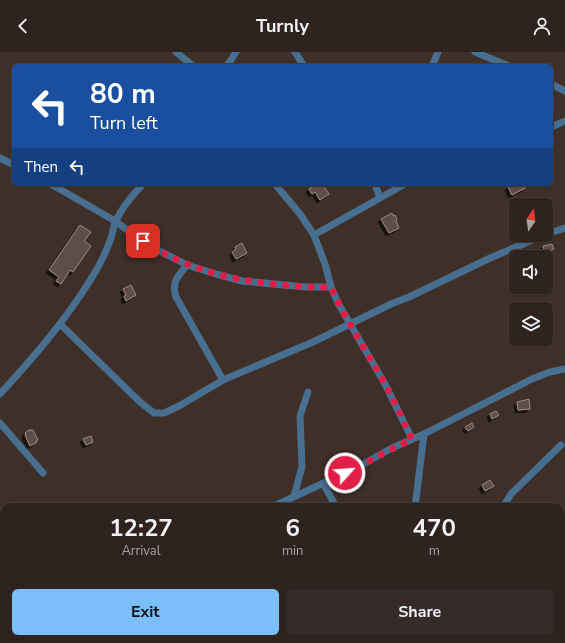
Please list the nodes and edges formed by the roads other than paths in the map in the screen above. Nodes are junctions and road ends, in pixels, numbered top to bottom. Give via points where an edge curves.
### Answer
1 (176, 52) edge
2 (236, 52) edge
3 (294, 52) edge
4 (438, 52) edge
5 (475, 52) edge
6 (191, 64) edge
7 (228, 64) edge
8 (303, 64) edge
9 (433, 64) edge
10 (504, 64) edge
11 (553, 85) edge
12 (565, 91) edge
13 (565, 120) edge
14 (553, 126) edge
15 (0, 158) edge
16 (12, 164) edge
17 (54, 186) edge
18 (141, 186) edge
19 (277, 186) edge
20 (376, 186) edge
21 (401, 186) edge
22 (380, 198) junction
23 (115, 221) junction
24 (565, 228) edge
25 (553, 232) edge
26 (314, 235) junction
27 (529, 242) edge
28 (187, 264) junction
29 (331, 287) junction
30 (350, 323) junction
31 (60, 324) junction
32 (565, 369) edge
33 (223, 380) junction
34 (308, 392) dead end
35 (0, 394) edge
36 (0, 423) edge
37 (424, 434) junction
38 (412, 439) junction
39 (561, 445) dead end
40 (43, 473) dead end
41 (323, 483) junction
42 (294, 496) junction
43 (280, 503) edge
44 (334, 503) edge
45 (415, 503) edge
46 (505, 503) edge

1 - 6 street
2 - 7 street
3 - 8 street
4 - 9 street
5 - 10 street
11 - 12 street
13 - 14 street
15 - 16 street
17 - 23 street
18 - 23 street
19 - 26 street
20 - 22 street
21 - 22 street
22 - 26 street
23 - 28 street via 152,247
23 - 31 street via 111,239 101,261
24 - 25 street
26 - 29 street
27 - 30 street
28 - 29 street via 242,281
28 - 33 street via 178,275 173,289
29 - 30 street
30 - 33 street via 313,342
30 - 38 street via 385,384
31 - 33 street via 154,413 164,413
31 - 35 street
32 - 37 street via 532,379
34 - 42 street via 300,416 302,467
36 - 40 street
37 - 38 street
37 - 45 street
38 - 41 street
39 - 46 street via 511,494
41 - 42 street
41 - 44 street
42 - 43 street

